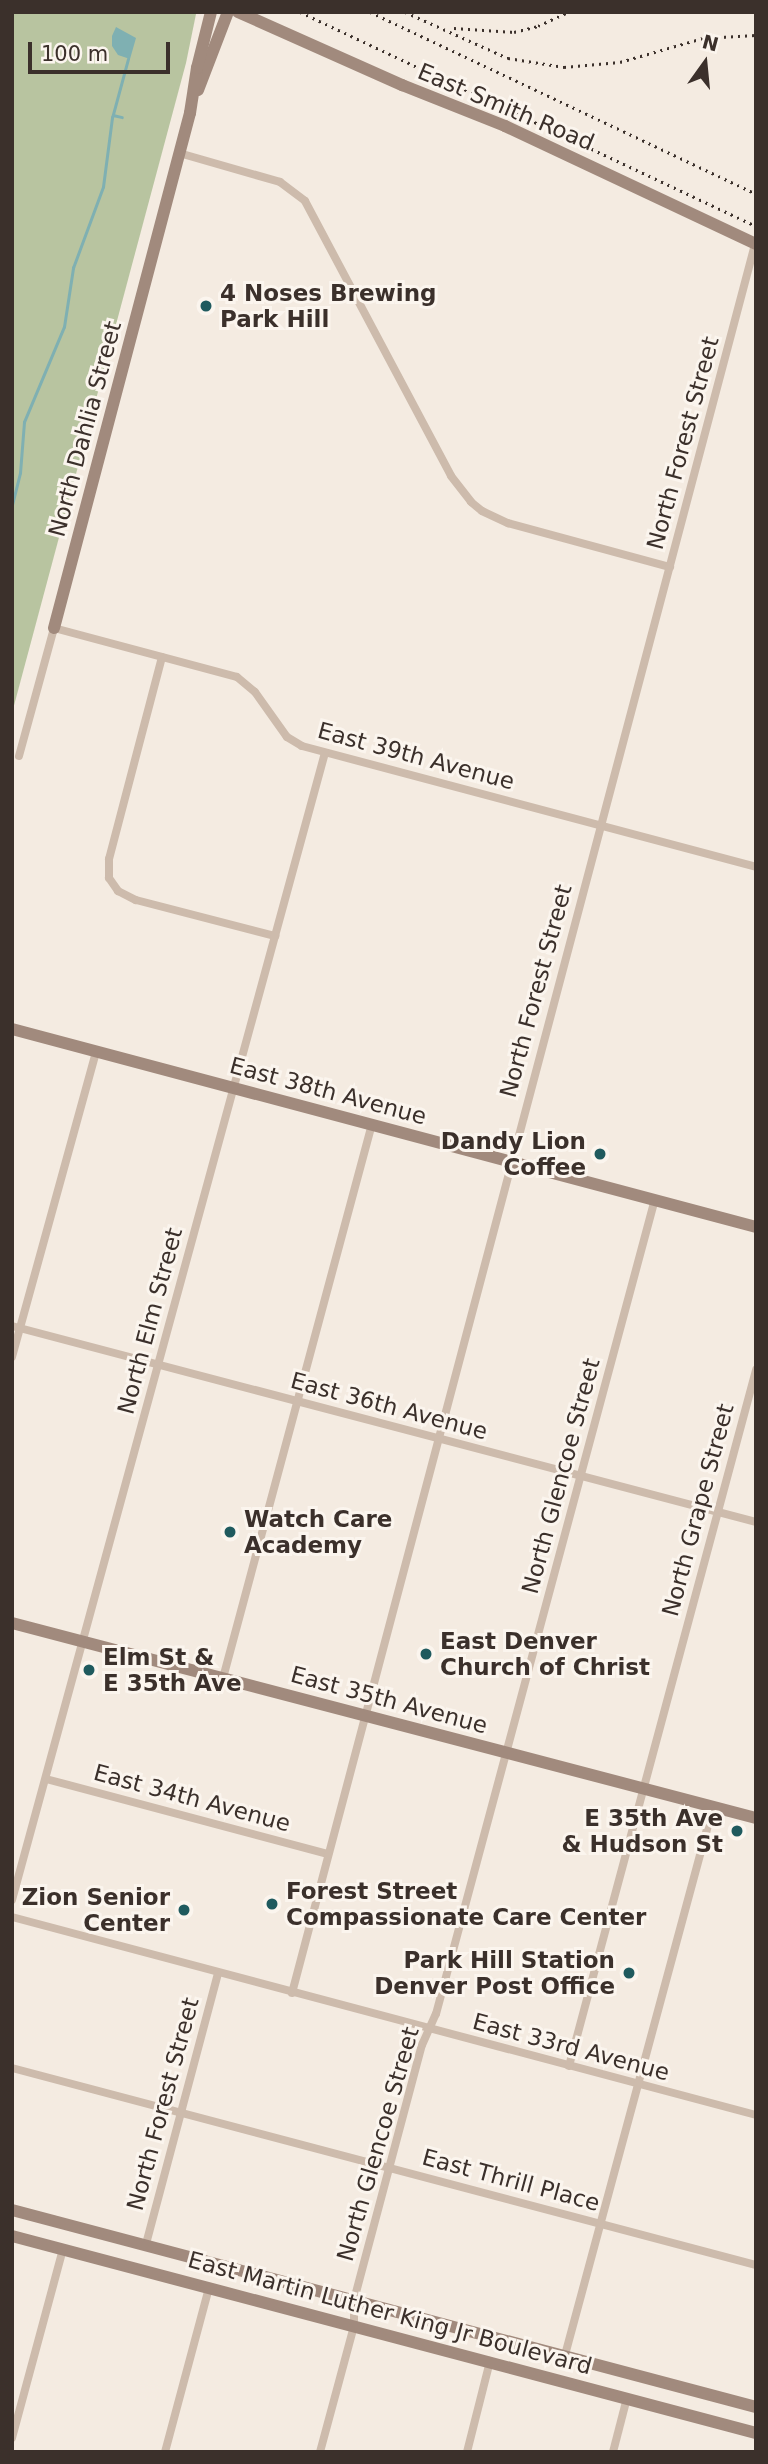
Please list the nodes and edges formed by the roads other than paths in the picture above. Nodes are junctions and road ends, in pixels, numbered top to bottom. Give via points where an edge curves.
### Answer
1 (211, 12) edge
2 (228, 12) edge
3 (238, 12) edge
4 (190, 113) junction
5 (179, 153) junction
6 (756, 244) edge
7 (670, 567) junction
8 (54, 628) junction
9 (162, 657) junction
10 (325, 753) junction
11 (19, 756) dead end
12 (601, 826) junction
13 (756, 867) edge
14 (275, 936) junction
15 (12, 1029) edge
16 (96, 1051) junction
17 (234, 1088) junction
18 (372, 1124) junction
19 (510, 1162) junction
20 (655, 1199) junction
21 (756, 1227) edge
22 (16, 1327) edge
23 (12, 1357) edge
24 (158, 1365) junction
25 (756, 1370) edge
26 (299, 1402) junction
27 (437, 1438) junction
28 (581, 1476) junction
29 (718, 1511) junction
30 (756, 1522) edge
31 (12, 1623) edge
32 (83, 1642) junction
33 (223, 1678) junction
34 (364, 1716) junction
35 (506, 1752) junction
36 (46, 1779) junction
37 (644, 1789) junction
38 (713, 1807) junction
39 (756, 1818) edge
40 (328, 1854) junction
41 (12, 1900) edge
42 (12, 1917) edge
43 (218, 1974) junction
44 (292, 1993) junction
45 (429, 2029) junction
46 (569, 2066) junction
47 (12, 2068) edge
48 (636, 2084) junction
49 (180, 2113) junction
50 (756, 2115) edge
51 (390, 2168) junction
52 (12, 2210) edge
53 (599, 2224) junction
54 (12, 2236) edge
55 (146, 2244) junction
56 (63, 2249) junction
57 (756, 2266) edge
58 (209, 2288) junction
59 (354, 2300) junction
60 (354, 2326) junction
61 (565, 2355) junction
62 (491, 2361) junction
63 (628, 2398) junction
64 (756, 2407) edge
65 (756, 2433) edge
66 (12, 2438) edge
67 (165, 2452) edge
68 (320, 2452) edge
69 (467, 2452) edge
70 (613, 2452) edge

1 - 4 street, North Dahlia Street
2 - 4 street, North Dahlia Street
3 - 6 street, East Smith Road via 505,126
4 - 5 street, North Dahlia Street
5 - 7 street via 280,182 305,201 451,476 471,502 508,523
5 - 8 street, North Dahlia Street
6 - 7 street, North Forest Street
7 - 12 street, North Forest Street
8 - 9 street, East 39th Avenue
8 - 11 street, North Dahlia Street
9 - 10 street, East 39th Avenue via 237,677 255,692 287,737
9 - 14 street via 109,859 109,878 118,891 136,900
10 - 12 street, East 39th Avenue
10 - 14 street, North Elm Street
12 - 13 street, East 39th Avenue
12 - 19 street, North Forest Street
14 - 17 street, North Elm Street
15 - 16 street, East 38th Avenue
16 - 17 street, East 38th Avenue
16 - 22 street
17 - 18 street, East 38th Avenue
17 - 24 street, North Elm Street
18 - 19 street, East 38th Avenue
18 - 26 street
19 - 20 street, East 38th Avenue
19 - 27 street, North Forest Street
20 - 21 street, East 38th Avenue
20 - 28 street, North Glencoe Street
22 - 23 street
22 - 24 street, East 36th Avenue
24 - 26 street, East 36th Avenue
24 - 32 street, North Elm Street
25 - 29 street, North Grape Street
26 - 27 street, East 36th Avenue
26 - 33 street
27 - 28 street, East 36th Avenue
27 - 34 street, North Forest Street
28 - 29 street, East 36th Avenue
28 - 35 street, North Glencoe Street
29 - 30 street, East 36th Avenue
29 - 37 street, North Grape Street
31 - 32 street, East 35th Avenue
32 - 33 street, East 35th Avenue
32 - 36 street, North Elm Street
33 - 34 street, East 35th Avenue
34 - 35 street, East 35th Avenue
34 - 40 street, North Forest Street
35 - 37 street, East 35th Avenue
35 - 45 street, North Glencoe Street
36 - 40 street, East 34th Avenue
36 - 41 street, North Elm Street
37 - 38 street, East 35th Avenue
37 - 46 street, North Grape Street
38 - 39 street, East 35th Avenue
38 - 48 street
40 - 44 street, North Forest Street
42 - 43 street, East 33rd Avenue
43 - 44 street, East 33rd Avenue
43 - 49 street, North Forest Street
44 - 45 street, East 33rd Avenue
45 - 46 street, East 33rd Avenue
45 - 51 street, North Glencoe Street
46 - 48 street, East 33rd Avenue
47 - 49 street, East Thrill Place
48 - 50 street, East 33rd Avenue
48 - 53 street
49 - 51 street, East Thrill Place
49 - 55 street, North Forest Street
51 - 53 street, East Thrill Place
51 - 59 street, North Glencoe Street
52 - 55 street, East Martin Luther King Jr Boulevard
53 - 57 street, East Thrill Place
53 - 61 street
54 - 56 street, East Martin Luther King Jr Boulevard
55 - 59 street, East Martin Luther King Jr Boulevard
56 - 58 street, East Martin Luther King Jr Boulevard
56 - 66 street
58 - 60 street, East Martin Luther King Jr Boulevard
58 - 67 street
59 - 60 street, North Glencoe Street
59 - 61 street, East Martin Luther King Jr Boulevard
60 - 62 street, East Martin Luther King Jr Boulevard
60 - 68 street, North Glencoe Street
61 - 64 street, East Martin Luther King Jr Boulevard
62 - 63 street, East Martin Luther King Jr Boulevard
62 - 69 street
63 - 65 street, East Martin Luther King Jr Boulevard
63 - 70 street

